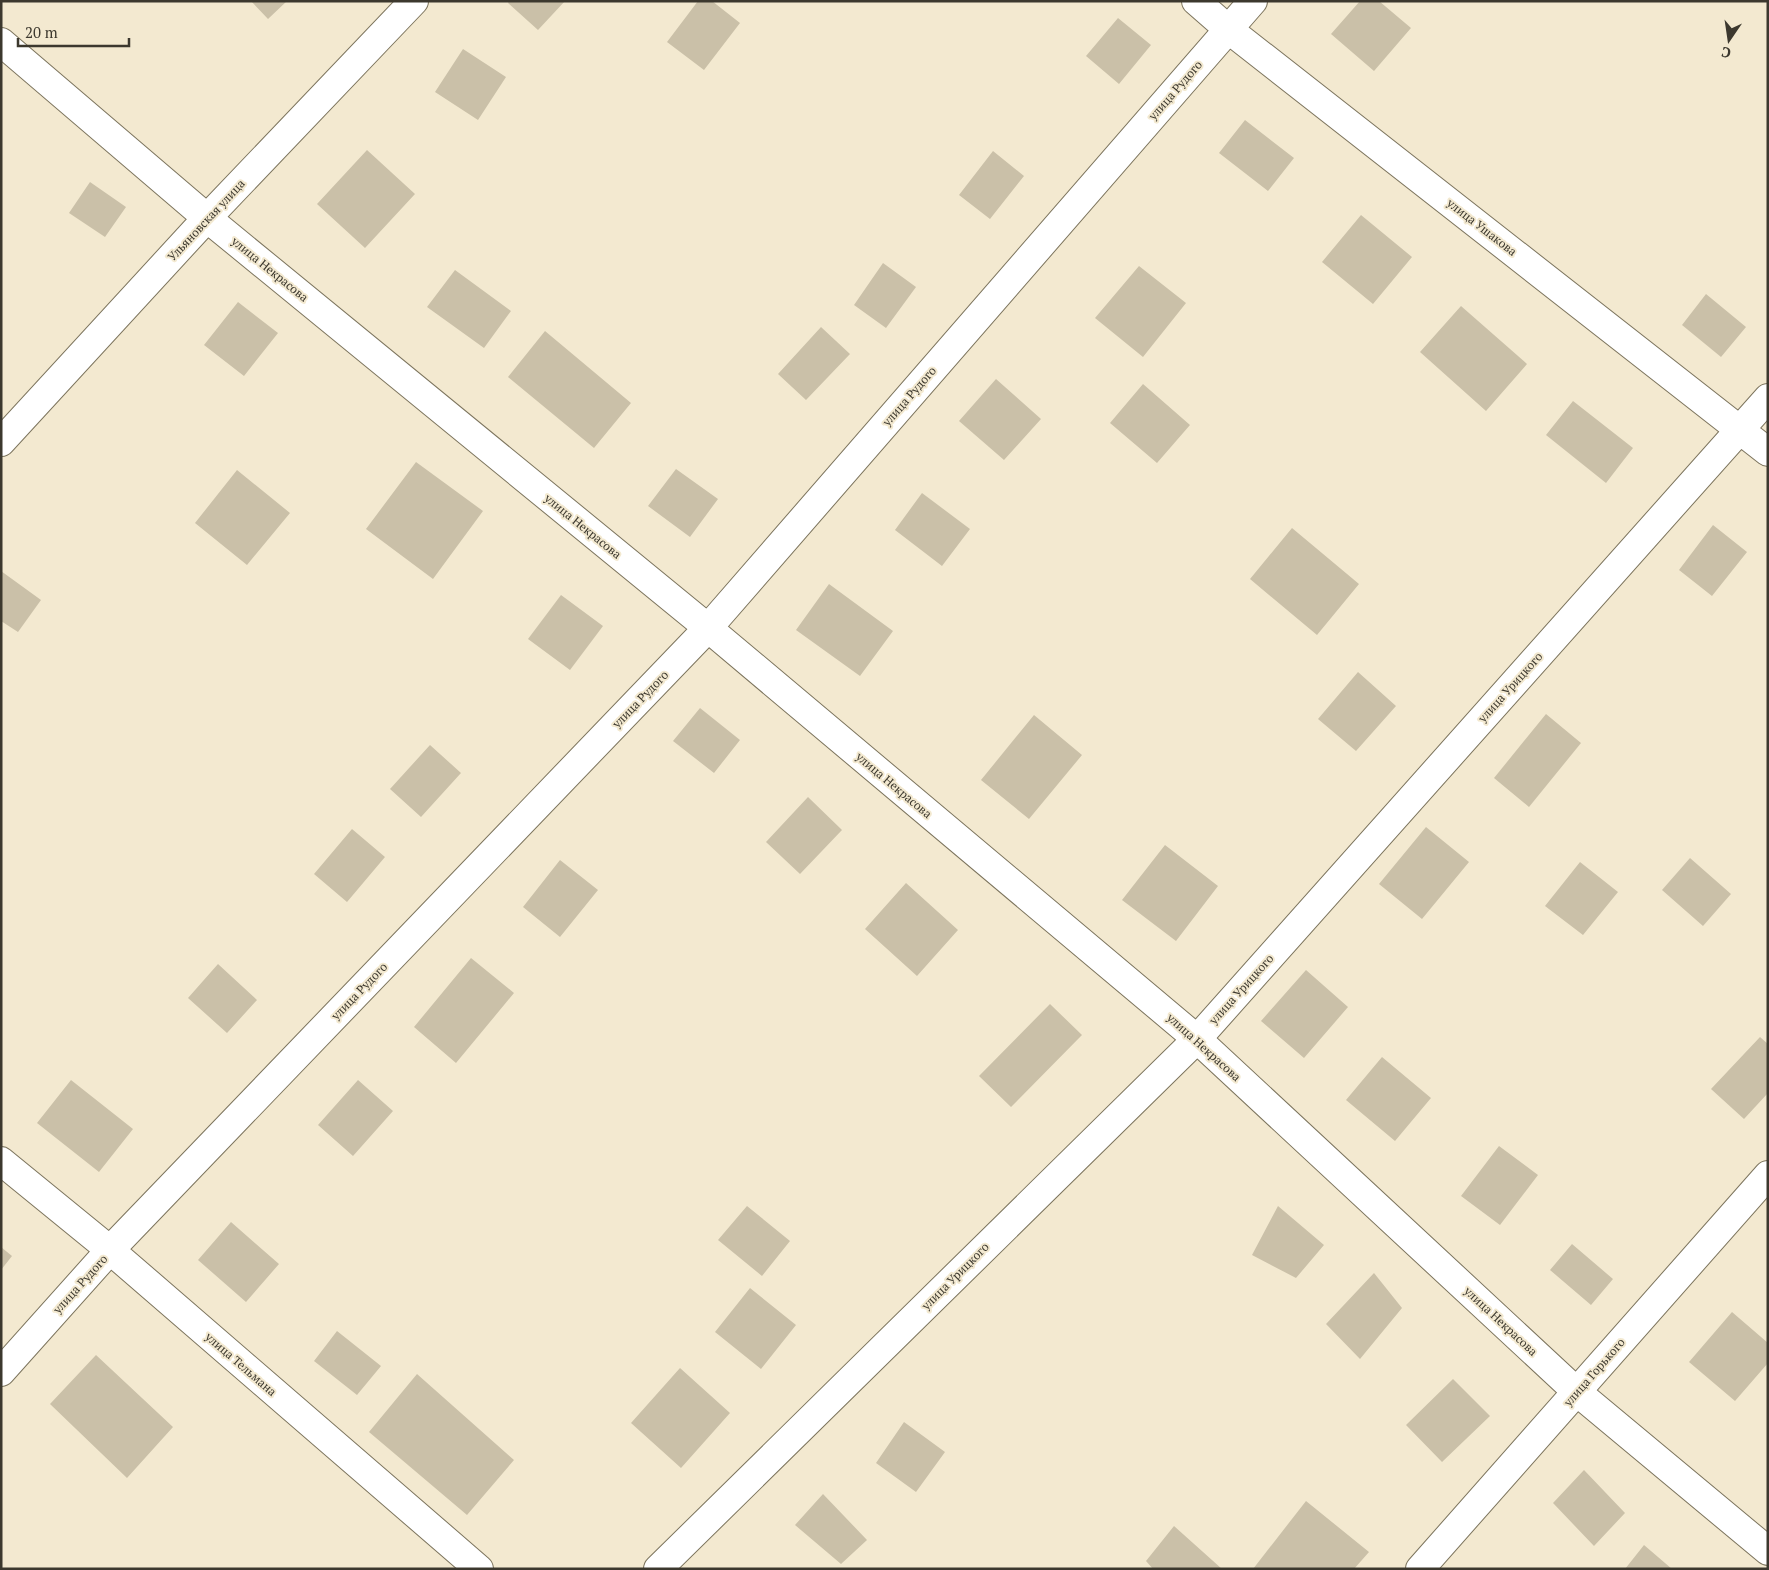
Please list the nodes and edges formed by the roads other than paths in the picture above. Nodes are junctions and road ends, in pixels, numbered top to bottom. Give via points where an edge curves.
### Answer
1 (414, 1) edge
2 (1196, 1) edge
3 (1253, 1) edge
4 (1228, 29) junction
5 (1, 42) edge
6 (207, 218) junction
7 (1768, 398) edge
8 (1740, 428) junction
9 (1, 442) edge
10 (1768, 452) edge
11 (708, 628) junction
12 (1196, 1039) junction
13 (1, 1162) edge
14 (1768, 1175) edge
15 (110, 1250) junction
16 (1, 1372) edge
17 (1577, 1392) junction
18 (1768, 1551) edge
19 (479, 1569) edge
20 (658, 1569) edge
21 (1420, 1569) edge

1 - 6 street, Ульяновская улица
2 - 4 street, улица Ушакова
3 - 4 street, улица Рудого
4 - 8 street, улица Ушакова
4 - 11 street, улица Рудого
5 - 6 street, улица Некрасова
6 - 9 street, Ульяновская улица
6 - 11 street, улица Некрасова
7 - 8 street, улица Урицкого
8 - 10 street, улица Ушакова
8 - 12 street, улица Урицкого
11 - 12 street, улица Некрасова
11 - 15 street, улица Рудого
12 - 17 street, улица Некрасова
12 - 20 street, улица Урицкого
13 - 15 street, улица Тельмана
14 - 17 street, улица Горького
15 - 16 street, улица Рудого
15 - 19 street, улица Тельмана
17 - 18 street, улица Некрасова
17 - 21 street, улица Горького

